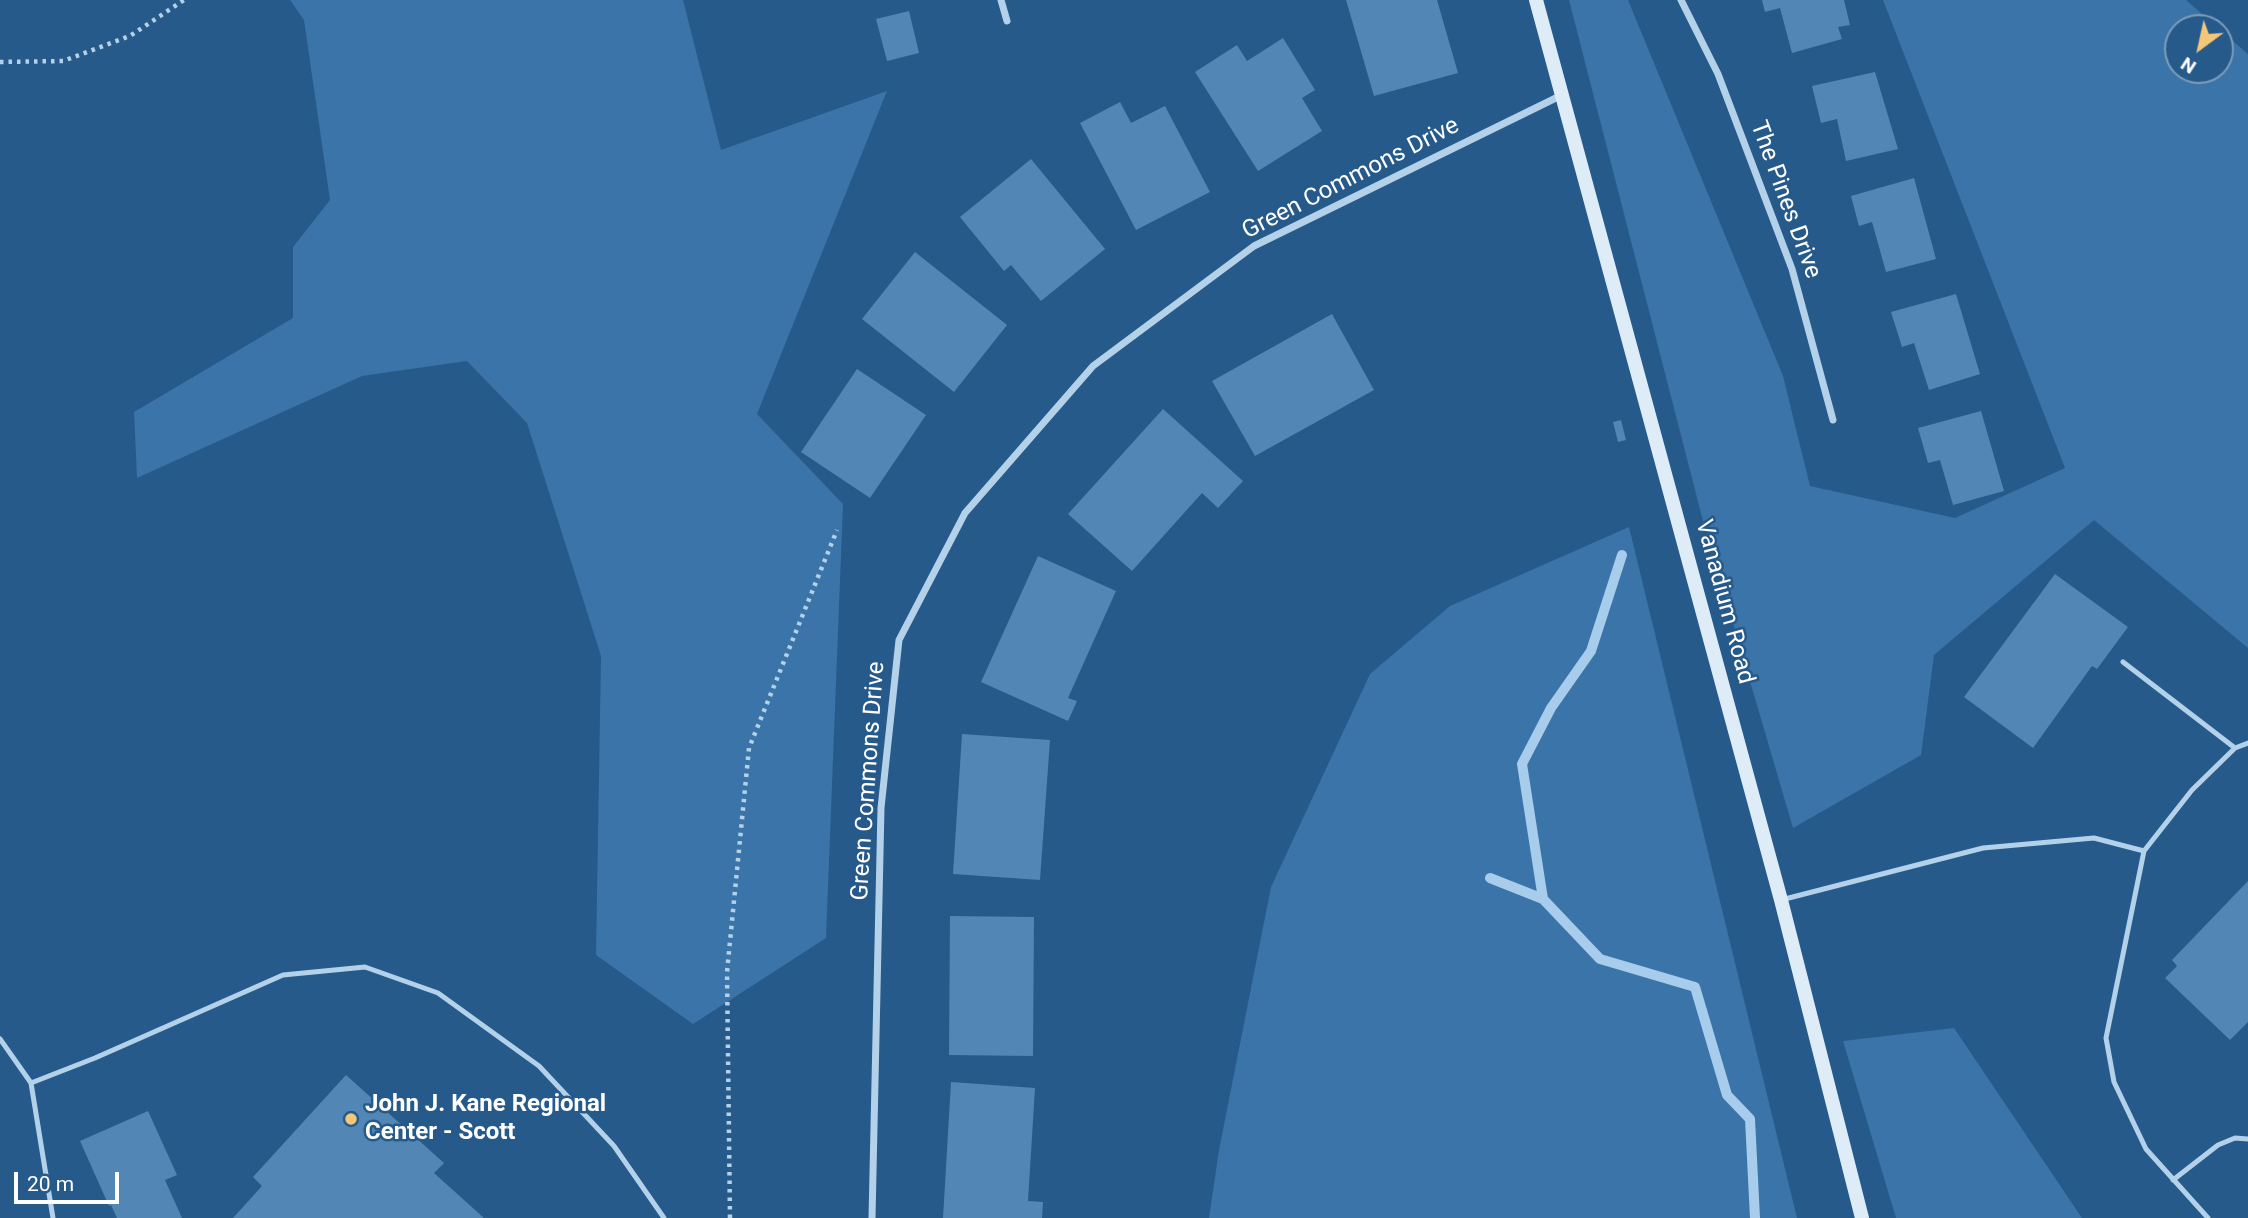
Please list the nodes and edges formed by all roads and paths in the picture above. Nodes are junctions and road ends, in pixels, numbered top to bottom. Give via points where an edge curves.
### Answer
1 (184, 0) edge
2 (1001, 0) edge
3 (1536, 0) edge
4 (1682, 0) edge
5 (1007, 21) dead end
6 (0, 62) edge
7 (1562, 96) junction
8 (1833, 420) dead end
9 (837, 530) dead end
10 (2123, 662) dead end
11 (2248, 743) edge
12 (2235, 748) junction
13 (2144, 851) junction
14 (1781, 900) junction
15 (0, 1039) edge
16 (31, 1083) junction
17 (2248, 1139) edge
18 (2173, 1180) junction
19 (53, 1218) edge
20 (664, 1218) edge
21 (730, 1218) edge
22 (872, 1218) edge
23 (1862, 1218) edge
24 (2208, 1218) edge

1 - 6 path via 130,36 63,61
2 - 5 street
3 - 7 street, Vanadium Road
4 - 8 street, The Pines Drive via 1718,74 1792,269
7 - 14 street, Vanadium Road
7 - 22 street, Green Commons Drive via 1254,246 1093,366 965,513 899,640 881,808
9 - 21 path via 749,748 727,972
10 - 12 lane
11 - 12 lane
12 - 13 lane via 2192,790
13 - 14 lane via 2094,838 1983,848
13 - 18 lane via 2106,1038 2114,1082 2146,1149
14 - 23 street, Vanadium Road
15 - 16 lane
16 - 19 lane
16 - 20 lane via 283,975 365,967 438,993 540,1066 614,1146
17 - 18 lane via 2235,1138 2218,1145
18 - 24 lane

